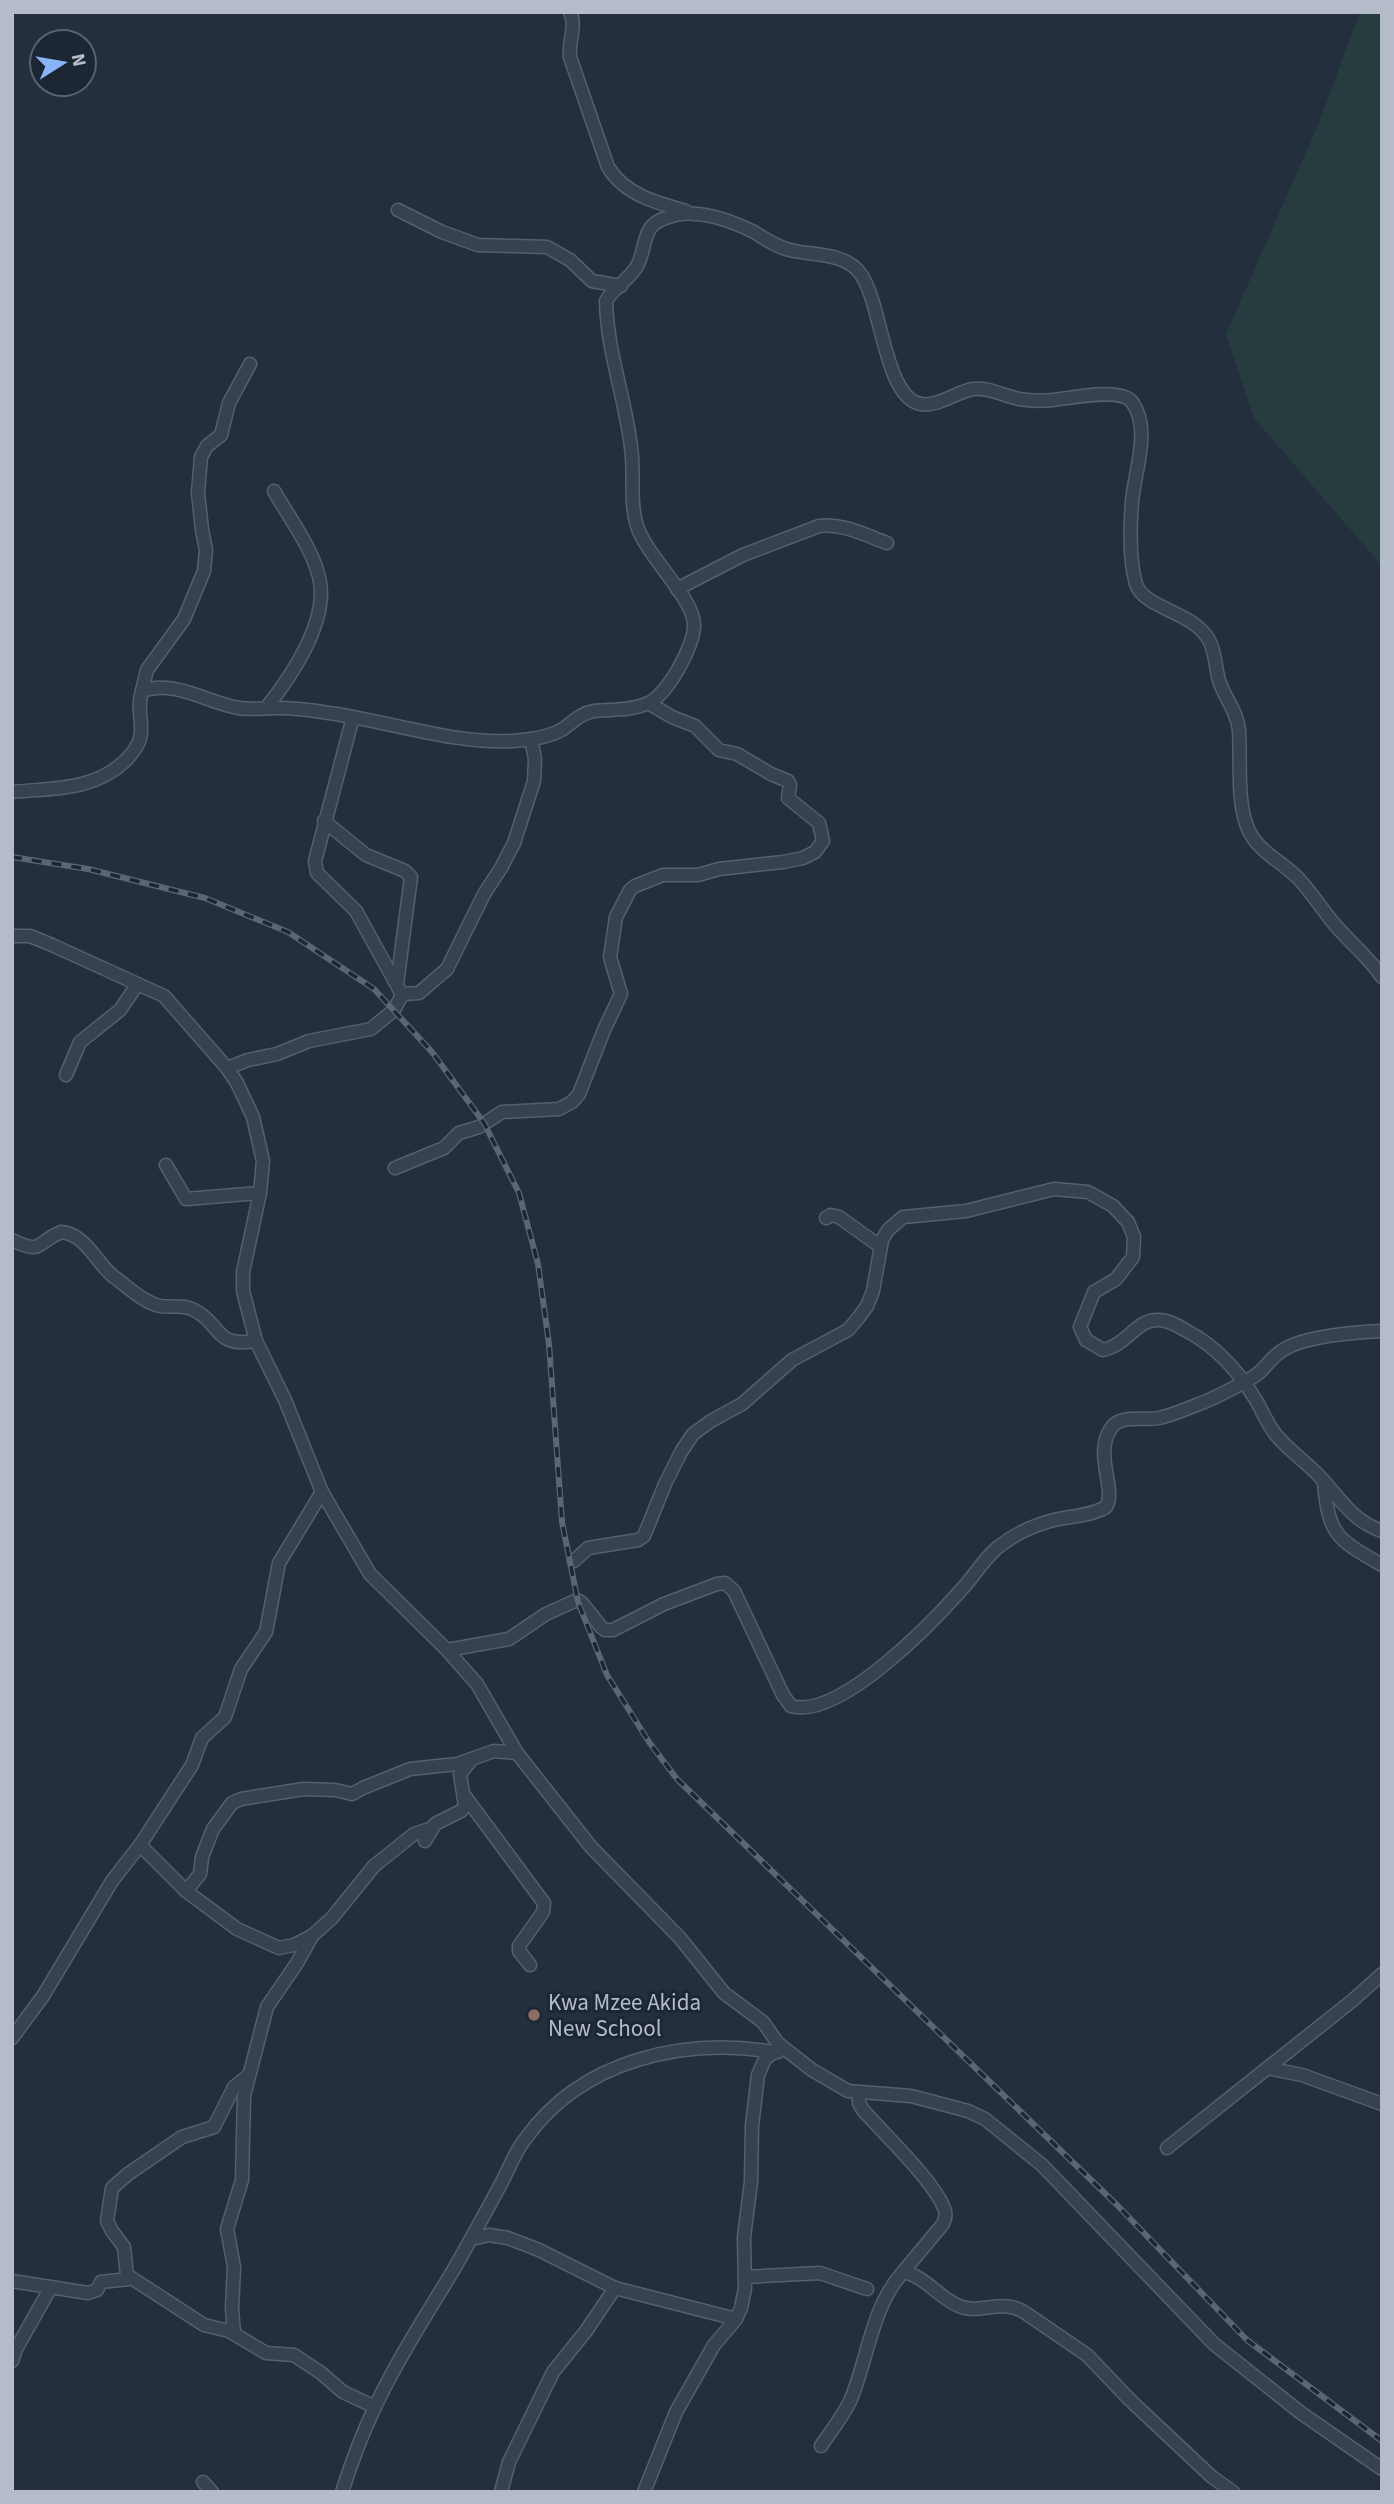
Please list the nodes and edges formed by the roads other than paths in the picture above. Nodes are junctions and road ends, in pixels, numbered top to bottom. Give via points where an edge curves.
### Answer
1 (570, 12) edge
2 (398, 210) dead end
3 (693, 213) junction
4 (621, 285) junction
5 (250, 364) dead end
6 (274, 491) dead end
7 (887, 543) dead end
8 (677, 589) junction
9 (142, 691) junction
10 (650, 704) junction
11 (266, 708) junction
12 (353, 718) junction
13 (531, 739) junction
14 (12, 792) edge
15 (324, 821) junction
16 (12, 936) edge
17 (1382, 977) edge
18 (137, 985) junction
19 (399, 989) junction
20 (228, 1068) junction
21 (66, 1075) dead end
22 (166, 1165) dead end
23 (395, 1168) dead end
24 (260, 1193) junction
25 (826, 1218) dead end
26 (12, 1240) edge
27 (881, 1247) junction
28 (1382, 1331) edge
29 (256, 1341) junction
30 (1244, 1382) junction
31 (1324, 1482) junction
32 (322, 1492) junction
33 (1382, 1531) edge
34 (573, 1561) dead end
35 (1382, 1565) edge
36 (447, 1650) junction
37 (517, 1753) junction
38 (471, 1759) junction
39 (464, 1795) junction
40 (432, 1828) junction
41 (425, 1841) dead end
42 (140, 1845) junction
43 (186, 1891) junction
44 (312, 1936) junction
45 (530, 1965) dead end
46 (1382, 1974) edge
47 (12, 2038) edge
48 (774, 2052) junction
49 (789, 2052) junction
50 (1267, 2068) junction
51 (249, 2075) junction
52 (859, 2093) junction
53 (1382, 2104) edge
54 (1167, 2148) dead end
55 (472, 2239) junction
56 (902, 2272) junction
57 (745, 2277) junction
58 (129, 2279) junction
59 (12, 2281) edge
60 (51, 2287) junction
61 (615, 2288) junction
62 (867, 2289) dead end
63 (736, 2319) junction
64 (234, 2334) junction
65 (12, 2361) edge
66 (375, 2407) junction
67 (821, 2446) dead end
68 (1382, 2469) edge
69 (342, 2492) edge
70 (501, 2492) edge
71 (644, 2492) edge
72 (1233, 2492) edge

1 - 3 street via 574,21 570,57 616,180 649,201
2 - 4 street via 478,245 547,247 592,281
3 - 4 street via 656,222 639,263
3 - 17 street via 749,230 788,250 841,260 859,271 894,375 910,401 929,405 977,388 1037,401 1110,394 1125,396 1133,403 1141,436 1131,523 1138,589 1145,598 1194,624 1213,648 1219,681 1237,719 1243,808 1257,845 1303,884
4 - 8 street via 610,294 606,309 632,447 633,507 649,550
5 - 9 street via 229,403 221,435 201,457 198,493 206,550 204,571 184,618 147,670
6 - 11 street via 299,532 321,588 304,654
7 - 8 street via 832,524 819,526 743,555
8 - 10 street via 694,619 692,640 681,664
9 - 11 street via 162,688 229,707
9 - 14 street via 140,738 132,755 118,768 85,784
10 - 13 street via 591,711 562,730
10 - 23 street via 695,726 719,750 737,754 788,780 788,798 819,823 820,848 803,858 698,875 668,874 635,886 616,917 610,950 621,994 579,1094 559,1109 502,1112 480,1127 459,1133 444,1148
11 - 12 street
12 - 13 street via 479,740
12 - 15 street
13 - 19 street via 536,767 532,790 502,868 447,969 419,993
15 - 19 street via 317,873 356,911
15 - 19 street via 366,855 405,870 411,877
16 - 18 street via 30,936
18 - 20 street via 158,992 174,1005
18 - 21 street via 120,1010 80,1042
19 - 20 street via 394,1010 371,1029 309,1041
20 - 24 street via 246,1098 258,1136 263,1161
22 - 24 street via 186,1199
24 - 29 street via 243,1272 243,1291
25 - 27 street via 839,1217
26 - 29 street via 29,1248 61,1232 76,1236 113,1276 151,1303 191,1308 226,1340
27 - 30 street via 896,1221 912,1214 966,1210 1054,1189 1088,1192 1113,1206 1134,1237 1133,1257 1116,1279 1094,1292 1080,1327 1086,1339 1102,1350 1116,1347 1144,1322 1173,1323 1199,1337
27 - 34 street via 870,1299 848,1330 792,1360 742,1404 693,1434 664,1484 644,1536 588,1548
28 - 30 street via 1299,1343 1276,1355
29 - 32 street
30 - 31 street via 1277,1436
30 - 36 street via 1161,1417 1114,1424 1104,1451 1110,1497 1106,1507 1035,1525 996,1549 961,1591 872,1676 834,1698 807,1707 791,1706 734,1591 725,1583 664,1604 613,1630 601,1627 577,1600 509,1639
31 - 33 street via 1360,1522
31 - 35 street via 1333,1530
32 - 36 street via 370,1574
32 - 42 street via 279,1563 266,1632 242,1669 229,1710 202,1738 192,1765
36 - 37 street via 477,1684
37 - 38 street via 494,1751
37 - 49 street via 591,1847 680,1938 724,1993 763,2022
38 - 39 street via 460,1774
38 - 43 street via 410,1769 352,1794 304,1789 232,1803 213,1829 200,1874
39 - 40 street via 461,1811
39 - 45 street via 544,1903 543,1912 519,1946
40 - 41 street
40 - 44 street via 414,1834 381,1859
42 - 43 street
42 - 47 street
43 - 44 street via 237,1929 279,1948
44 - 51 street via 267,2007
46 - 50 street
48 - 49 street
48 - 55 street via 686,2050 645,2057 601,2073 566,2095 524,2139
48 - 57 street via 758,2075 744,2237
49 - 52 street via 838,2086
50 - 53 street via 1302,2075
50 - 54 street
51 - 58 street via 234,2088 214,2127 182,2137 112,2188 107,2221 124,2247
51 - 64 street via 243,2112 242,2180 227,2229 234,2267
52 - 56 street via 863,2110 944,2207 943,2224
52 - 68 street via 911,2096 985,2119 1042,2165 1222,2350
55 - 61 street via 489,2235 508,2238
55 - 66 street
56 - 67 street via 876,2321 850,2400
56 - 72 street via 962,2308 1015,2306 1087,2355
57 - 62 street via 820,2273
57 - 63 street
58 - 60 street via 101,2282 97,2290 88,2292
58 - 64 street via 204,2325
59 - 60 street
60 - 65 street
61 - 63 street
61 - 70 street via 553,2372 509,2462
63 - 71 street via 714,2345 676,2412
64 - 66 street via 261,2351 293,2356 343,2392
66 - 69 street

